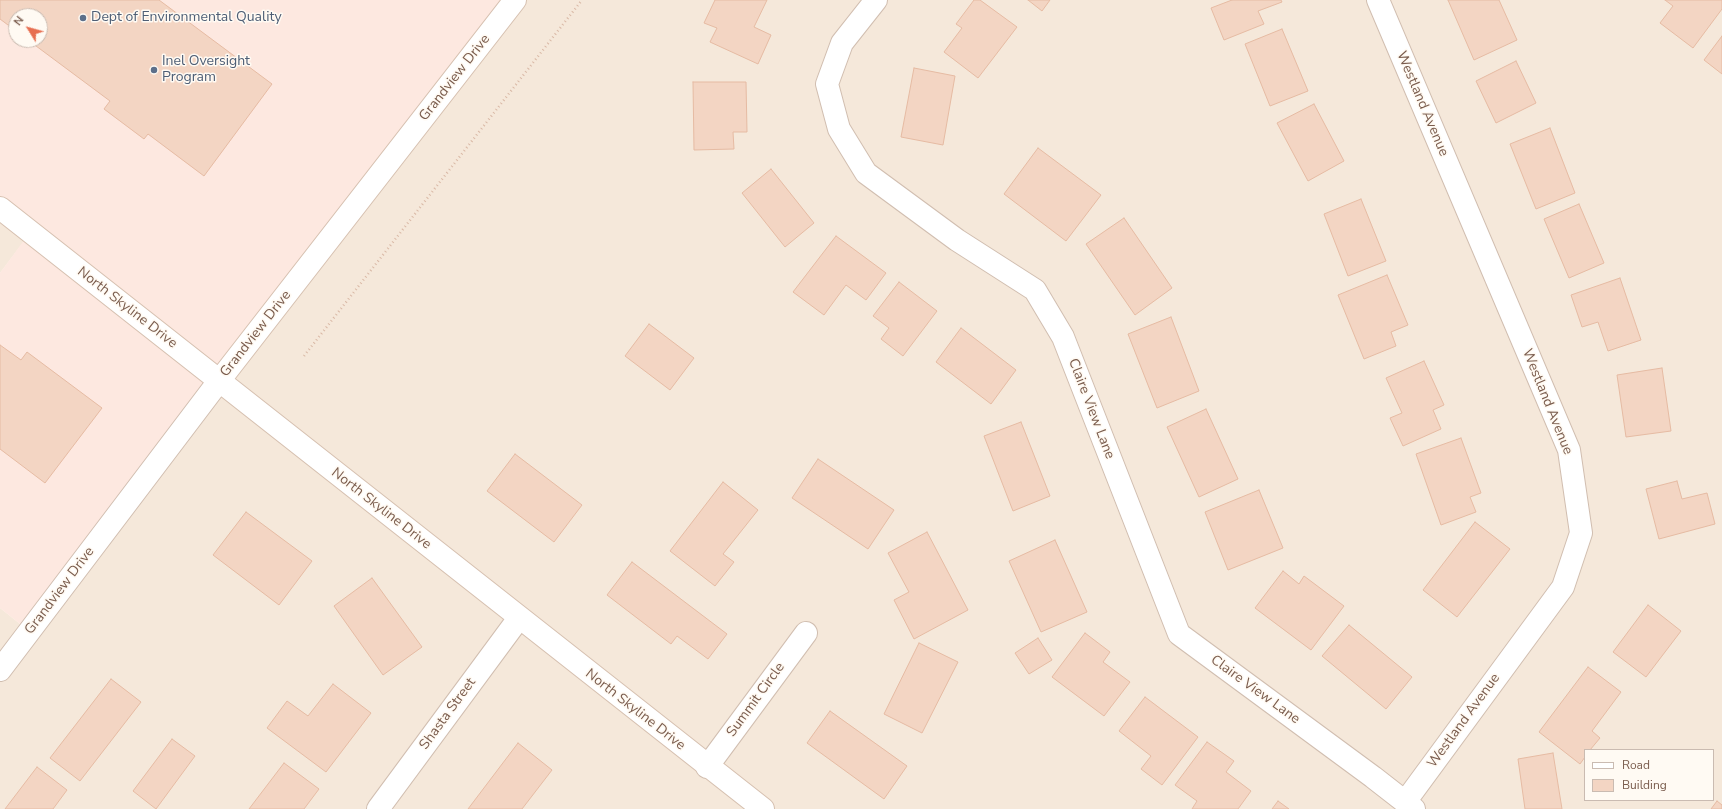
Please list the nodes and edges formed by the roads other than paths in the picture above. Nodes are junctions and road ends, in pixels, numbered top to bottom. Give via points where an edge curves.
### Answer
1 (516, 0) edge
2 (876, 0) edge
3 (1378, 0) edge
4 (0, 208) edge
5 (220, 381) junction
6 (519, 618) junction
7 (806, 633) dead end
8 (0, 670) edge
9 (707, 767) junction
10 (1409, 806) edge
11 (378, 809) edge
12 (763, 809) edge

1 - 5 street, Grandview Drive
2 - 10 street, Claire View Lane via 842,43 827,84 839,129 866,173 957,240 1035,290 1063,337 1179,634 1373,776
3 - 10 street, Westland Avenue via 1569,450 1582,533 1563,587
4 - 5 street, North Skyline Drive
5 - 6 street, North Skyline Drive
5 - 8 street, Grandview Drive
6 - 9 street, North Skyline Drive
6 - 11 street, Shasta Street
7 - 9 street, Summit Circle
9 - 12 street, North Skyline Drive

